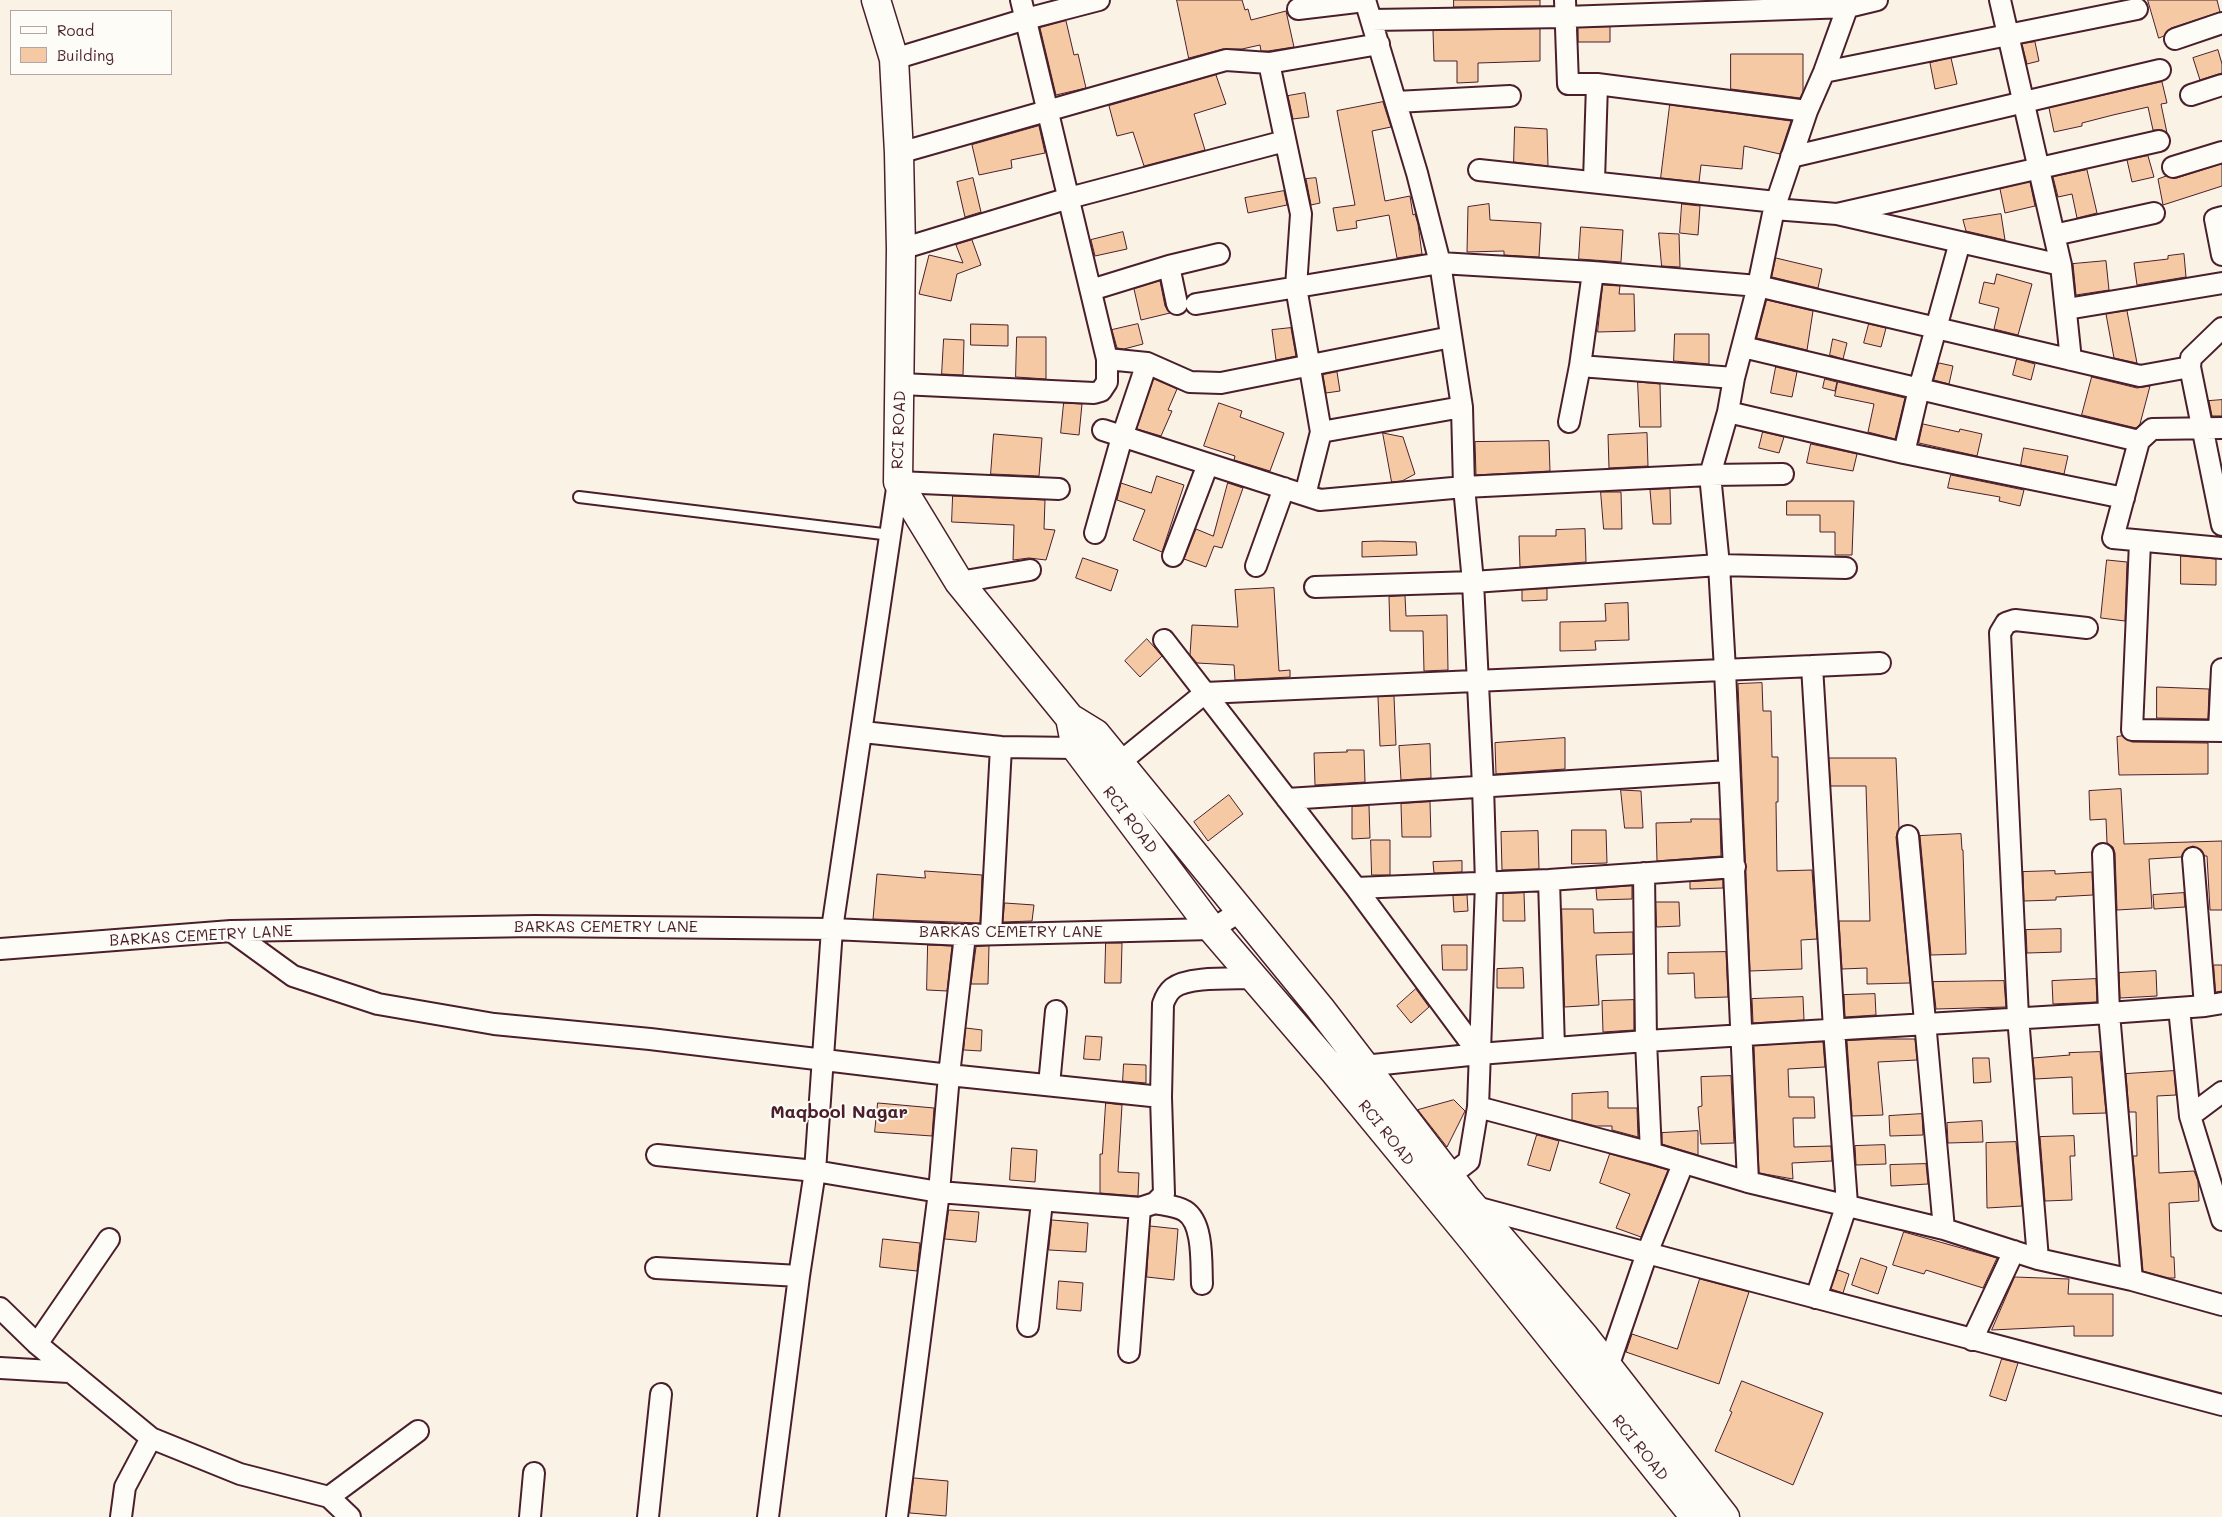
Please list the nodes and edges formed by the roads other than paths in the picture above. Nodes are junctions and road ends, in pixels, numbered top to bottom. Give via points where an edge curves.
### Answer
1 (876, 0) edge
2 (1098, 0) edge
3 (1877, 0) edge
4 (2000, 0) edge
5 (1849, 3) edge
6 (1367, 7) edge
7 (1565, 9) edge
8 (2137, 9) dead end
9 (1024, 10) edge
10 (1298, 10) dead end
11 (2222, 23) edge
12 (2009, 35) junction
13 (2175, 39) dead end
14 (1378, 44) junction
15 (894, 59) junction
16 (1269, 63) junction
17 (2160, 70) dead end
18 (1824, 72) junction
19 (1597, 84) junction
20 (2222, 85) edge
21 (2191, 95) dead end
22 (1510, 96) dead end
23 (1396, 102) junction
24 (2024, 102) junction
25 (1049, 110) junction
26 (1807, 111) junction
27 (1285, 141) junction
28 (2159, 141) dead end
29 (2222, 152) edge
30 (899, 154) junction
31 (1791, 157) junction
32 (2173, 167) dead end
33 (2039, 169) junction
34 (1479, 170) dead end
35 (1594, 181) junction
36 (1069, 198) junction
37 (1775, 205) junction
38 (2154, 213) dead end
39 (1836, 214) junction
40 (2222, 217) edge
41 (2054, 235) junction
42 (1960, 242) junction
43 (901, 249) junction
44 (1219, 254) dead end
45 (2222, 255) edge
46 (1440, 263) junction
47 (2061, 265) junction
48 (1169, 266) junction
49 (1593, 272) junction
50 (2222, 283) edge
51 (1758, 286) junction
52 (1296, 287) junction
53 (1091, 290) junction
54 (2066, 309) junction
55 (1936, 327) junction
56 (2222, 328) edge
57 (1452, 336) junction
58 (1743, 347) junction
59 (1108, 359) junction
60 (2071, 360) junction
61 (1147, 363) junction
62 (1308, 364) junction
63 (1580, 366) junction
64 (2190, 367) junction
65 (1734, 378) junction
66 (901, 384) junction
67 (1920, 389) junction
68 (1462, 407) junction
69 (1728, 412) junction
70 (1569, 422) dead end
71 (2212, 428) edge
72 (1103, 430) dead end
73 (1321, 432) junction
74 (1122, 437) junction
75 (2139, 441) junction
76 (1904, 453) junction
77 (1208, 464) junction
78 (1783, 474) dead end
79 (1710, 475) junction
80 (898, 482) junction
81 (1464, 487) junction
82 (1284, 488) junction
83 (1059, 489) dead end
84 (1305, 495) junction
85 (578, 497) dead end
86 (2124, 498) junction
87 (2222, 525) edge
88 (1095, 533) dead end
89 (891, 535) junction
90 (2140, 542) junction
91 (2222, 548) edge
92 (1173, 556) dead end
93 (1719, 565) junction
94 (1256, 566) dead end
95 (1846, 568) dead end
96 (1030, 570) dead end
97 (959, 582) junction
98 (1473, 582) junction
99 (1315, 587) dead end
100 (2087, 628) dead end
101 (1164, 640) dead end
102 (1880, 663) dead end
103 (1812, 666) junction
104 (2222, 669) edge
105 (1725, 670) junction
106 (1477, 681) junction
107 (1205, 693) junction
108 (2221, 731) edge
109 (862, 732) junction
110 (1086, 741) junction
111 (1001, 747) junction
112 (1120, 763) junction
113 (1729, 771) junction
114 (1483, 786) junction
115 (1287, 799) junction
116 (1908, 836) dead end
117 (2103, 854) dead end
118 (2193, 858) dead end
119 (1735, 867) junction
120 (1644, 873) junction
121 (1549, 880) junction
122 (1486, 883) junction
123 (1356, 888) junction
124 (1241, 911) junction
125 (832, 929) junction
126 (1212, 929) junction
127 (231, 931) junction
128 (991, 933) junction
129 (965, 935) junction
130 (0, 949) edge
131 (1254, 978) junction
132 (2213, 1005) edge
133 (2179, 1008) junction
134 (1056, 1011) dead end
135 (2109, 1014) junction
136 (2018, 1018) junction
137 (1927, 1025) junction
138 (1834, 1029) junction
139 (1742, 1037) junction
140 (1646, 1041) junction
141 (1554, 1048) junction
142 (1479, 1054) junction
143 (824, 1060) junction
144 (1364, 1066) junction
145 (949, 1075) junction
146 (1049, 1085) junction
147 (2222, 1092) edge
148 (1160, 1097) junction
149 (1478, 1106) junction
150 (2190, 1116) junction
151 (1651, 1153) junction
152 (657, 1155) dead end
153 (1683, 1164) junction
154 (815, 1171) junction
155 (1748, 1182) junction
156 (1441, 1183) junction
157 (939, 1192) junction
158 (1042, 1202) junction
159 (1847, 1204) junction
160 (1147, 1205) junction
161 (1472, 1206) junction
162 (2222, 1220) edge
163 (1944, 1229) junction
164 (109, 1239) dead end
165 (2014, 1251) junction
166 (1647, 1253) junction
167 (2038, 1259) junction
168 (656, 1268) dead end
169 (799, 1276) junction
170 (2132, 1280) junction
171 (1202, 1284) dead end
172 (1816, 1298) junction
173 (2222, 1305) edge
174 (0, 1308) edge
175 (1028, 1326) dead end
176 (1972, 1340) junction
177 (37, 1344) junction
178 (1130, 1352) dead end
179 (1608, 1367) junction
180 (0, 1368) edge
181 (69, 1372) junction
182 (661, 1394) dead end
183 (2222, 1405) edge
184 (418, 1430) dead end
185 (151, 1438) junction
186 (534, 1473) dead end
187 (329, 1497) junction
188 (121, 1517) edge
189 (350, 1517) edge
190 (530, 1517) edge
191 (648, 1517) edge
192 (768, 1517) edge
193 (897, 1517) edge
194 (1695, 1517) edge
195 (1725, 1517) edge

1 - 15 street, RCI ROAD
2 - 9 street
3 - 5 street
4 - 12 street
5 - 7 street
5 - 18 street
6 - 7 street
6 - 10 street
6 - 14 street
7 - 19 street via 1568,84
8 - 12 street
9 - 15 street
9 - 25 street
11 - 13 street
12 - 18 street
12 - 24 street
14 - 16 street
14 - 23 street
15 - 30 street, RCI ROAD
16 - 25 street via 1226,60
16 - 27 street
17 - 24 street
18 - 26 street
19 - 26 street
19 - 35 street
20 - 21 street
22 - 23 street
23 - 46 street
24 - 31 street
24 - 33 street
25 - 30 street
25 - 36 street
26 - 31 street
27 - 36 street
27 - 52 street via 1301,214
28 - 33 street
29 - 32 street
30 - 43 street, RCI ROAD
31 - 37 street
33 - 39 street
33 - 41 street
34 - 35 street
35 - 37 street
36 - 43 street
36 - 53 street
37 - 39 street
37 - 51 street
38 - 41 street
39 - 42 street
40 - 45 street via 2214,219
41 - 47 street
42 - 47 street
42 - 55 street
43 - 66 street, RCI ROAD
44 - 48 street
46 - 49 street
46 - 52 street
46 - 57 street
47 - 54 street
48 - 52 street via 1187,304
48 - 53 street
49 - 51 street
49 - 63 street
50 - 54 street
51 - 55 street
51 - 58 street
52 - 62 street
53 - 59 street
54 - 60 street
55 - 60 street
55 - 67 street
56 - 64 street via 2191,358
57 - 62 street
57 - 68 street
58 - 65 street
58 - 67 street
59 - 61 street
59 - 66 street via 1107,382 1101,391 1094,393
60 - 64 street via 2140,376
61 - 62 street via 1190,382 1205,384
61 - 74 street
62 - 73 street
63 - 65 street
63 - 70 street
64 - 71 street
65 - 69 street
66 - 80 street, RCI ROAD
67 - 75 street
67 - 76 street
68 - 73 street
68 - 81 street
69 - 76 street
69 - 79 street
71 - 75 street via 2152,429
71 - 87 street
72 - 74 street
73 - 84 street
74 - 77 street
74 - 88 street
75 - 86 street
76 - 86 street
77 - 82 street
77 - 92 street
78 - 79 street
79 - 81 street
79 - 93 street
80 - 83 street
80 - 89 street
80 - 97 street, RCI ROAD
81 - 84 street via 1320,500
81 - 98 street
82 - 84 street
82 - 94 street
85 - 89 lane
86 - 90 street via 2113,538
89 - 109 street
90 - 91 street
90 - 108 street via 2132,730
93 - 95 street
93 - 98 street
93 - 105 street
96 - 97 street
97 - 110 street, RCI ROAD
98 - 99 street
98 - 106 street
100 - 136 street via 2015,620 2006,623 2000,633
101 - 107 street
102 - 103 street
103 - 105 street
103 - 138 street
104 - 108 street
105 - 106 street
105 - 113 street
106 - 107 street
106 - 114 street
107 - 112 street
107 - 115 street
109 - 111 street
109 - 125 street
110 - 111 street
110 - 112 street
110 - 126 street, RCI ROAD
111 - 128 street
112 - 124 street
113 - 114 street
113 - 119 street
114 - 115 street
114 - 122 street
115 - 123 street
116 - 137 street
117 - 135 street
118 - 132 street
119 - 120 street
119 - 139 street
120 - 121 street
120 - 140 street
121 - 122 street
121 - 141 street
122 - 123 street
122 - 142 street
123 - 142 street
124 - 126 street
124 - 144 street
125 - 127 street, BARKAS CEMETRY LANE via 535,926
125 - 129 street, BARKAS CEMETRY LANE
125 - 143 street
126 - 128 street, BARKAS CEMETRY LANE
126 - 131 street, RCI ROAD
127 - 130 street, BARKAS CEMETRY LANE
127 - 143 street via 293,976 378,1004 494,1024 650,1038
128 - 129 street, BARKAS CEMETRY LANE
129 - 145 street
131 - 148 street via 1187,982 1167,994 1163,1004
131 - 156 street, RCI ROAD via 1334,1070
132 - 133 street
133 - 135 street
133 - 150 street
134 - 146 street
135 - 136 street
135 - 170 street
136 - 137 street
136 - 167 street
137 - 138 street
137 - 163 street
138 - 139 street
138 - 159 street
139 - 140 street
139 - 155 street
140 - 141 street
140 - 151 street
141 - 142 street
142 - 144 street
142 - 149 street
143 - 145 street
143 - 154 street
144 - 156 street
145 - 146 street
145 - 157 street
146 - 148 street
147 - 150 street
148 - 160 street via 1164,1194
149 - 151 street
149 - 156 street via 1469,1162
150 - 162 street
151 - 153 street
152 - 154 street
153 - 155 street
153 - 166 street
154 - 157 street
154 - 169 street
155 - 159 street
156 - 161 street
156 - 194 street, RCI ROAD
157 - 158 street
157 - 193 street
158 - 160 street
158 - 175 street
159 - 163 street
159 - 172 street
160 - 171 street via 1184,1210 1193,1218 1198,1228
160 - 178 street
161 - 166 street
161 - 179 street
163 - 165 street
164 - 177 street
165 - 167 street
165 - 176 street
166 - 172 street
166 - 179 street
167 - 170 street
168 - 169 street
169 - 192 street
170 - 173 street
172 - 176 street
174 - 177 street
176 - 183 street
177 - 181 street
179 - 195 street
180 - 181 street
181 - 185 street
182 - 191 street
184 - 187 street
185 - 187 street via 240,1474
185 - 188 street via 125,1487
186 - 190 street
187 - 189 street

